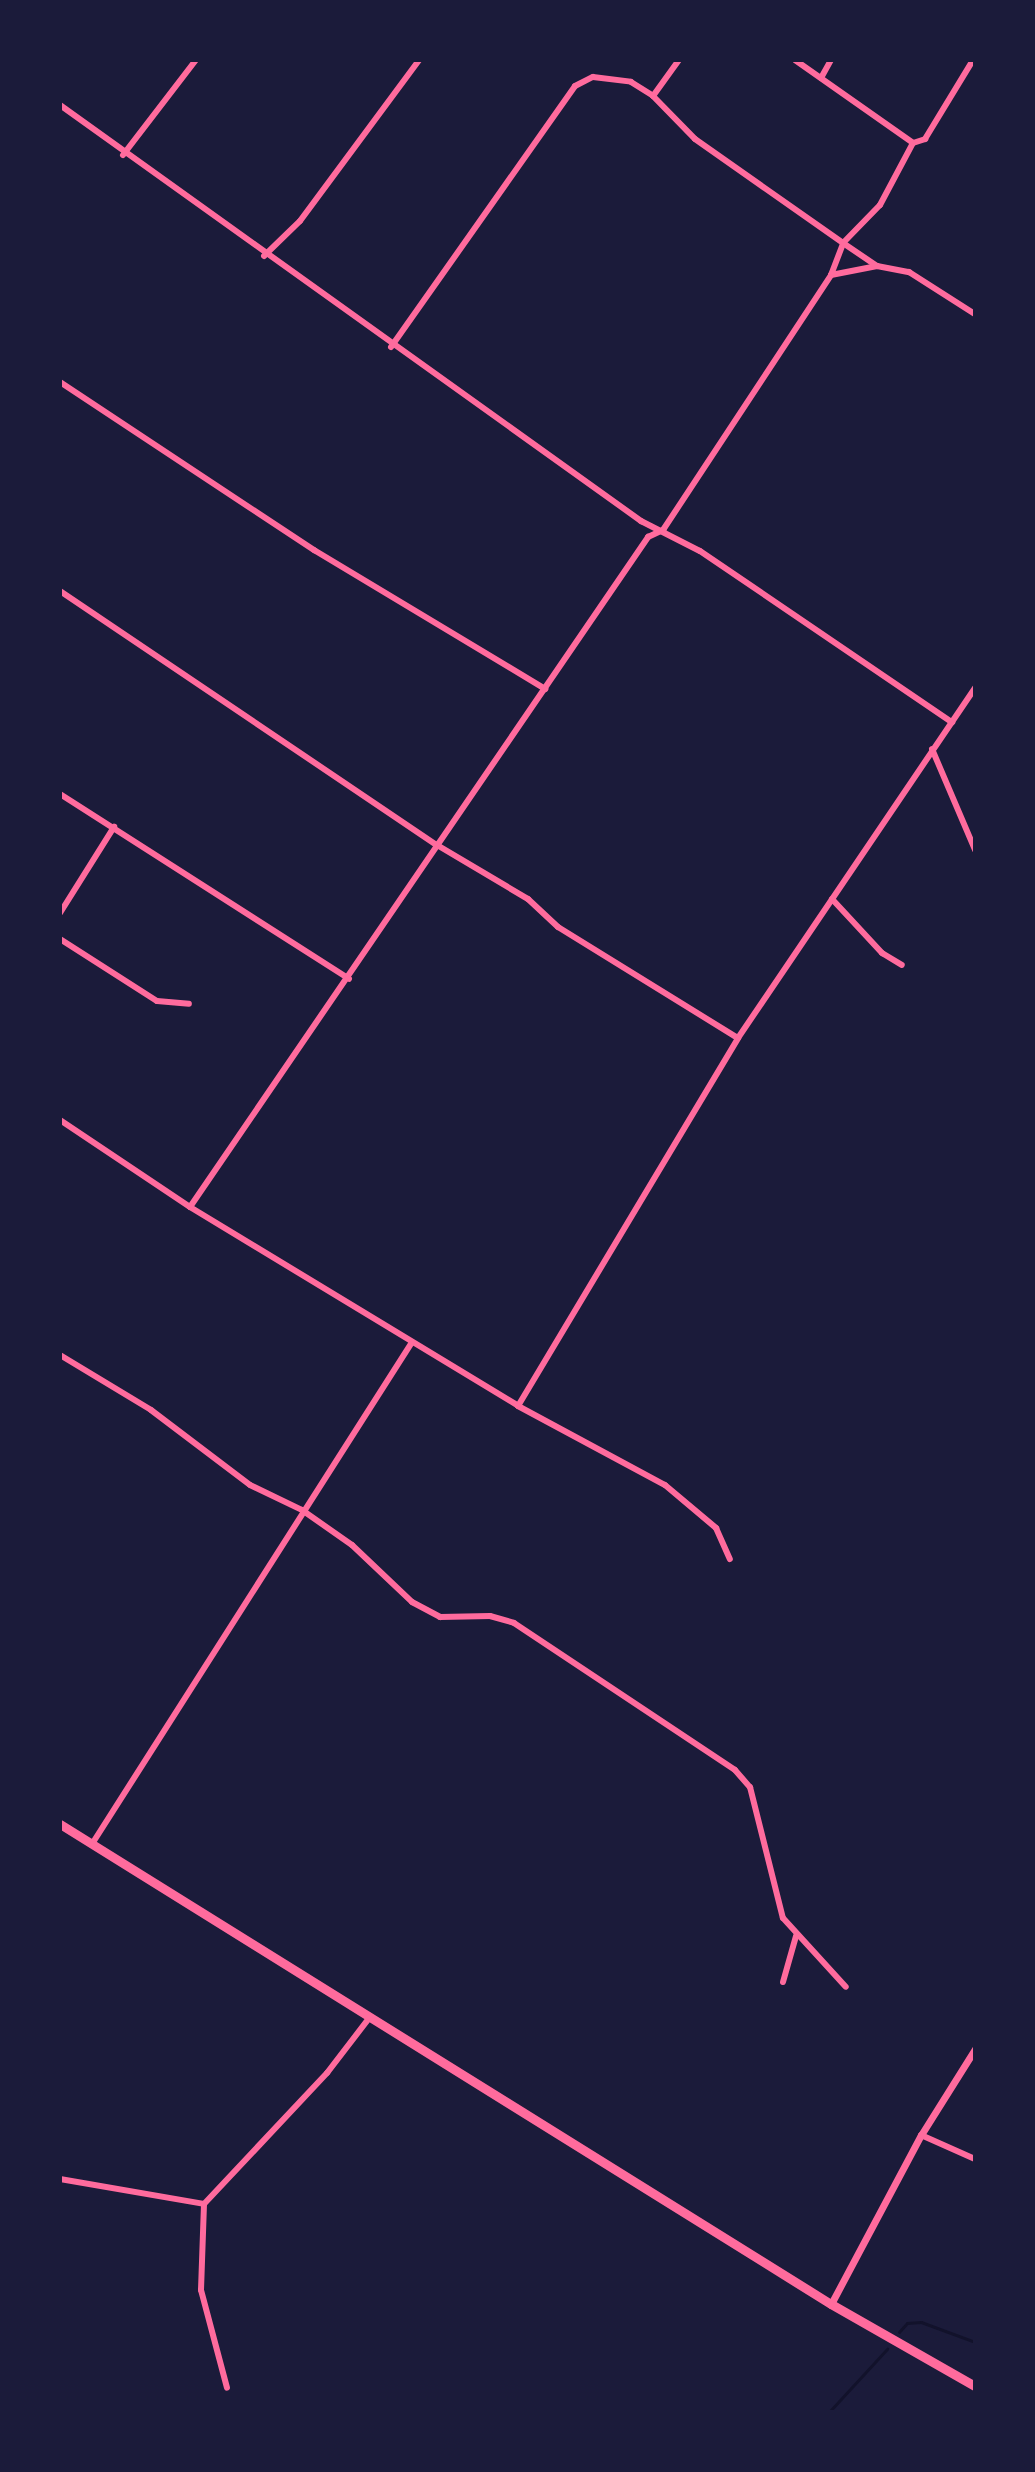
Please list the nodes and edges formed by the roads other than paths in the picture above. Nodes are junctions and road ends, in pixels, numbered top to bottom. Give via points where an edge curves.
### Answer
1 (196, 60) edge
2 (419, 60) edge
3 (679, 60) edge
4 (795, 60) edge
5 (831, 60) edge
6 (973, 60) edge
7 (821, 78) junction
8 (653, 96) junction
9 (60, 105) edge
10 (913, 143) junction
11 (123, 155) junction
12 (843, 243) junction
13 (264, 256) junction
14 (877, 266) junction
15 (831, 275) junction
16 (975, 301) edge
17 (972, 312) edge
18 (391, 347) junction
19 (60, 382) edge
20 (663, 530) junction
21 (60, 591) edge
22 (975, 688) edge
23 (545, 689) junction
24 (952, 722) junction
25 (932, 749) junction
26 (60, 794) edge
27 (114, 827) junction
28 (437, 845) junction
29 (975, 850) edge
30 (832, 899) junction
31 (60, 913) edge
32 (60, 939) edge
33 (902, 965) dead end
34 (349, 979) junction
35 (189, 1004) dead end
36 (738, 1038) junction
37 (60, 1120) edge
38 (190, 1207) junction
39 (412, 1342) junction
40 (60, 1355) edge
41 (518, 1406) junction
42 (302, 1510) junction
43 (730, 1559) dead end
44 (60, 1824) edge
45 (92, 1844) junction
46 (796, 1936) junction
47 (783, 1982) dead end
48 (846, 1987) dead end
49 (370, 2016) junction
50 (975, 2049) edge
51 (921, 2135) junction
52 (975, 2159) edge
53 (60, 2179) edge
54 (204, 2204) junction
55 (831, 2304) junction
56 (975, 2386) edge
57 (227, 2388) dead end

1 - 11 street
2 - 13 street via 300,221
3 - 8 street
4 - 7 street
5 - 7 street
6 - 10 street via 925,139
7 - 10 street
8 - 12 street via 695,139
8 - 18 street via 631,82 610,78 593,77 575,86
9 - 11 street
10 - 12 street via 880,205
11 - 13 street
12 - 14 street
12 - 15 street
13 - 18 street
14 - 15 street
14 - 17 street via 909,272
15 - 20 street
16 - 17 street
18 - 20 street via 641,521
19 - 23 street via 314,550
20 - 23 street via 648,537
20 - 24 street
21 - 28 street
22 - 24 street
23 - 28 street
24 - 25 street
25 - 29 street
25 - 30 street
26 - 27 street
27 - 31 street
27 - 34 street
28 - 34 street
28 - 36 street
30 - 33 street via 882,953
30 - 36 street
32 - 35 street via 157,1001
34 - 38 street
36 - 41 street
37 - 38 street
38 - 39 street
39 - 41 street
39 - 42 street
40 - 42 street via 151,1410 250,1485
41 - 43 street via 665,1485 716,1528
42 - 45 street
42 - 46 street via 352,1545 412,1602 440,1617 490,1616 514,1623 735,1770 750,1787 776,1899
44 - 45 main road
45 - 49 main road
46 - 47 street
46 - 48 street
49 - 54 street via 327,2073
49 - 55 main road
50 - 51 street
51 - 52 street
51 - 55 street
53 - 54 street
54 - 57 street via 201,2290
55 - 56 main road

